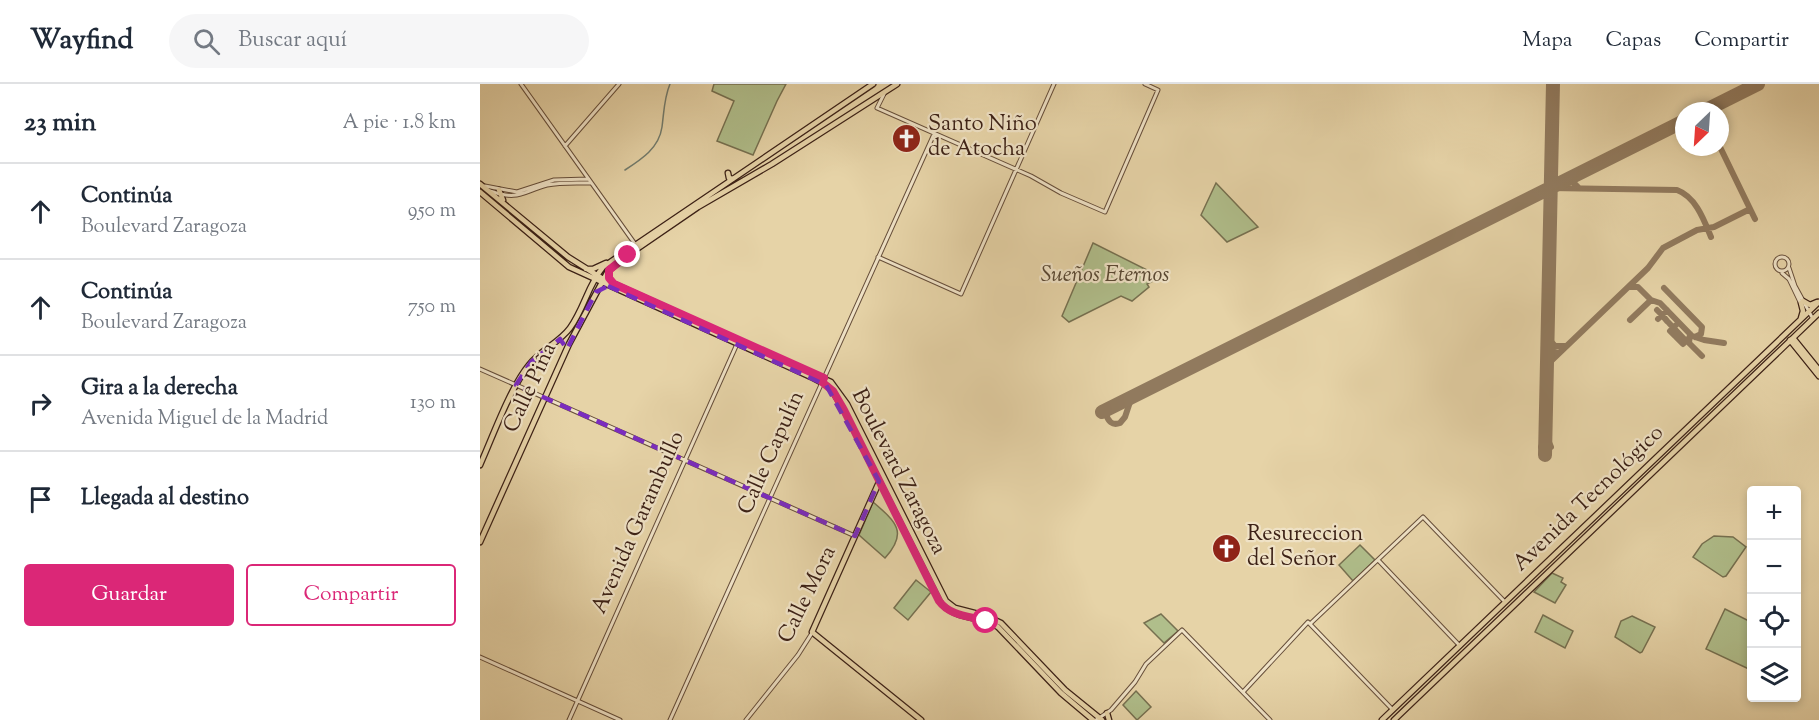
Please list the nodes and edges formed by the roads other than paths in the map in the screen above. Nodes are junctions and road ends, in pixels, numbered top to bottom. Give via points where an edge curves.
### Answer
1 (521, 84) edge
2 (619, 84) edge
3 (873, 84) edge
4 (897, 84) edge
5 (1054, 84) edge
6 (1145, 84) edge
7 (884, 94) junction
8 (817, 121) junction
9 (823, 132) junction
10 (934, 134) junction
11 (565, 146) junction
12 (1016, 169) junction
13 (728, 173) dead end
14 (733, 179) junction
15 (590, 181) junction
16 (481, 188) edge
17 (500, 192) junction
18 (507, 195) junction
19 (504, 202) junction
20 (635, 244) junction
21 (878, 257) junction
22 (608, 267) junction
23 (1789, 268) junction
24 (585, 272) junction
25 (1782, 273) junction
26 (595, 277) junction
27 (1789, 277) junction
28 (602, 281) junction
29 (614, 284) junction
30 (608, 286) junction
31 (588, 292) junction
32 (596, 292) junction
33 (1819, 301) edge
34 (1802, 302) junction
35 (1808, 313) junction
36 (1819, 313) edge
37 (1812, 320) junction
38 (1800, 321) junction
39 (560, 339) junction
40 (1791, 339) junction
41 (738, 342) junction
42 (569, 344) junction
43 (1755, 364) junction
44 (480, 369) edge
45 (1760, 370) junction
46 (1819, 370) edge
47 (1819, 376) edge
48 (823, 380) junction
49 (516, 385) junction
50 (544, 398) junction
51 (1670, 445) junction
52 (1676, 450) junction
53 (685, 461) junction
54 (480, 465) edge
55 (883, 475) junction
56 (879, 481) junction
57 (770, 499) junction
58 (855, 536) junction
59 (480, 542) edge
60 (1378, 560) junction
61 (1505, 602) junction
62 (1309, 623) junction
63 (812, 632) junction
64 (1460, 646) junction
65 (480, 657) edge
66 (1243, 692) junction
67 (577, 701) junction
68 (1393, 710) junction
69 (1107, 713) junction
70 (1388, 714) junction
71 (569, 720) edge
72 (620, 720) edge
73 (670, 720) edge
74 (746, 720) edge
75 (921, 720) edge
76 (1098, 720) edge
77 (1109, 720) edge
78 (1270, 720) edge
79 (1382, 720) edge
80 (1395, 720) edge

1 - 11 street
2 - 11 street
3 - 8 main road
4 - 7 main road
5 - 12 street
6 - 12 street via 1158,90 1105,212
7 - 9 main road
7 - 10 street via 877,108
8 - 9 main road
8 - 14 main road
9 - 22 main road
10 - 12 street
10 - 21 street, Calle Capulín
11 - 15 street
12 - 21 street via 961,294
13 - 14 main road
14 - 20 main road
15 - 17 street via 551,181 519,191
15 - 18 street
15 - 20 street
16 - 17 street
16 - 19 main road, Boulevard Zaragoza
16 - 24 main road, Boulevard Zaragoza via 564,264
17 - 18 street
17 - 19 main road
18 - 19 main road
19 - 24 main road, Boulevard Zaragoza
20 - 22 main road
21 - 48 street, Calle Capulín
22 - 24 main road
22 - 26 main road
22 - 28 main road, Calle Piña
22 - 29 main road
23 - 25 street
23 - 25 street via 1785,258 1777,257 1775,264
23 - 27 street
24 - 26 main road, Boulevard Zaragoza
24 - 31 main road
25 - 27 street
26 - 28 main road, Boulevard Zaragoza
26 - 31 main road
27 - 34 street
28 - 29 main road, Boulevard Zaragoza
28 - 30 main road, Boulevard Zaragoza
28 - 32 main road, Calle Piña
29 - 41 main road, Boulevard Zaragoza
30 - 32 main road
30 - 41 main road, Boulevard Zaragoza
31 - 39 main road via 573,324
32 - 42 main road, Calle Piña
33 - 34 main road via 1812,305
33 - 35 main road, Avenida Tecnológico
34 - 35 street
34 - 38 main road
35 - 37 street
35 - 38 main road, Avenida Tecnológico
36 - 37 main road, Avenida Tecnológico
37 - 40 main road, Avenida Tecnológico
38 - 43 main road, Avenida Tecnológico
39 - 42 main road
39 - 49 main road via 531,362
40 - 45 main road, Avenida Tecnológico
40 - 46 main road
40 - 47 main road
41 - 48 main road, Boulevard Zaragoza
41 - 53 street, Avenida Garambullo
42 - 50 main road, Calle Piña
43 - 45 main road
43 - 51 main road, Avenida Tecnológico
44 - 49 street
45 - 52 main road, Avenida Tecnológico
48 - 55 main road, Boulevard Zaragoza via 841,394
48 - 56 main road, Boulevard Zaragoza via 838,399
48 - 57 street, Calle Capulín
49 - 50 street
49 - 54 main road
50 - 53 street
50 - 59 main road, Calle Piña
51 - 52 main road
51 - 61 main road, Avenida Tecnológico
52 - 80 main road, Avenida Tecnológico
53 - 57 street
53 - 67 street, Avenida Garambullo
55 - 56 main road, Calle Mora
55 - 76 main road, Boulevard Zaragoza via 948,603 1001,623
56 - 58 main road, Calle Mora
56 - 76 main road, Boulevard Zaragoza via 944,607 998,627 1057,689
57 - 58 street
57 - 73 street, Calle Capulín
58 - 63 main road, Calle Mora
60 - 61 street via 1423,517
60 - 62 street
60 - 64 street
61 - 64 main road, Avenida Tecnológico
62 - 66 street
62 - 68 street
63 - 74 street, Calle Mora
63 - 75 main road
64 - 68 main road, Avenida Tecnológico
65 - 67 street
66 - 69 street via 1182,630 1146,664
66 - 78 street
67 - 71 street, Avenida Garambullo
67 - 72 street
68 - 70 main road, Avenida Tecnológico
69 - 76 street
69 - 77 main road
70 - 79 main road, Avenida Tecnológico
70 - 80 main road

